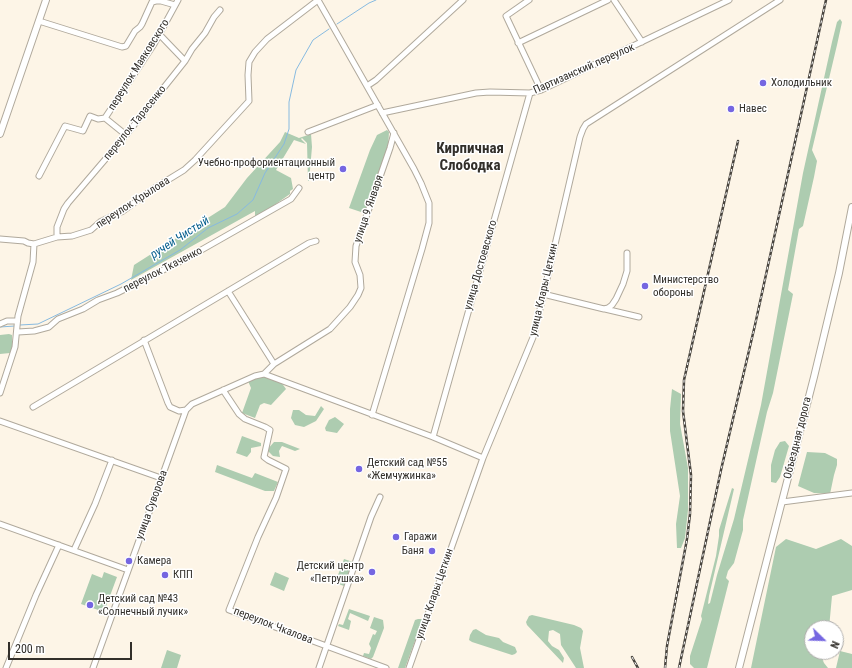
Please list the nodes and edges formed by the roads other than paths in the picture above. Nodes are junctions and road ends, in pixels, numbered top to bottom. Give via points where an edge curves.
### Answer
1 (46, 0) edge
2 (178, 0) edge
3 (318, 0) edge
4 (463, 0) edge
5 (529, 0) edge
6 (608, 0) edge
7 (614, 0) edge
8 (729, 0) edge
9 (780, 0) edge
10 (175, 5) junction
11 (220, 10) dead end
12 (39, 21) junction
13 (160, 35) junction
14 (642, 42) junction
15 (518, 43) junction
16 (185, 61) junction
17 (367, 86) junction
18 (541, 90) junction
19 (530, 93) junction
20 (378, 105) junction
21 (382, 113) junction
22 (105, 118) junction
23 (308, 132) dead end
24 (394, 133) junction
25 (0, 134) edge
26 (126, 135) junction
27 (39, 176) dead end
28 (299, 188) dead end
29 (852, 206) edge
30 (57, 238) junction
31 (0, 239) edge
32 (316, 241) dead end
33 (34, 244) junction
34 (627, 253) dead end
35 (228, 291) junction
36 (543, 294) junction
37 (604, 309) junction
38 (639, 317) dead end
39 (17, 322) junction
40 (0, 324) edge
41 (17, 331) junction
42 (144, 340) junction
43 (274, 364) junction
44 (264, 374) junction
45 (223, 390) junction
46 (0, 393) edge
47 (33, 407) dead end
48 (186, 410) junction
49 (372, 415) junction
50 (0, 421) edge
51 (433, 437) junction
52 (483, 458) junction
53 (112, 460) junction
54 (161, 478) junction
55 (852, 493) edge
56 (380, 497) dead end
57 (782, 502) junction
58 (0, 524) edge
59 (59, 544) junction
60 (74, 550) junction
61 (128, 570) junction
62 (326, 646) junction
63 (6, 668) edge
64 (93, 668) edge
65 (319, 668) edge
66 (386, 668) edge
67 (410, 668) edge
68 (739, 668) edge

1 - 12 main road
2 - 10 street, переулок Маяковского
3 - 17 street
3 - 30 street, переулок Крылова via 267,39 255,52 249,62 249,101 196,160 126,210 100,222 91,230
4 - 17 street
5 - 15 street via 506,16
6 - 15 street
7 - 14 street
8 - 14 street, Партизанский переулок
9 - 36 street, улица Клары Цеткин via 586,124 580,137
10 - 12 street via 161,1 152,2 142,24 122,48
10 - 13 street, переулок Маяковского
11 - 16 street, переулок Тарасенко
12 - 25 main road
13 - 16 street
13 - 22 street, переулок Маяковского
14 - 18 street, Партизанский переулок
15 - 18 street
16 - 26 street, переулок Тарасенко
17 - 20 street
18 - 19 street, Партизанский переулок
19 - 21 street, Партизанский переулок via 476,93
19 - 51 street, улица Достоевского
20 - 21 street
20 - 23 street
21 - 24 street
22 - 26 street
22 - 27 street, переулок Маяковского via 90,116 84,131 65,126
24 - 43 street, улица 9 Января via 356,246 355,262 361,281 358,295 330,329
24 - 49 street via 421,183 430,213 422,249
26 - 30 street, переулок Тарасенко via 68,203 57,227
28 - 41 street, переулок Ткаченко via 291,199 189,257 58,319 48,327 34,331
29 - 57 main road, Объездная дорога via 839,273
30 - 33 street, переулок Крылова
31 - 33 street, переулок Крылова via 24,240
32 - 35 street
33 - 39 street via 33,262
34 - 37 street via 627,271 623,284 612,305
35 - 42 street
35 - 43 street
36 - 37 street
36 - 52 street, улица Клары Цеткин via 530,346
37 - 38 street
39 - 40 street via 7,321
39 - 41 street
41 - 46 street via 16,347
42 - 47 street
42 - 48 street, улица 9 Января via 170,407 179,411
43 - 44 street, улица 9 Января
44 - 45 street, улица 9 Января
44 - 49 street
45 - 48 street, улица 9 Января via 192,404
45 - 62 street, переулок Чкалова via 239,414 270,430 264,456 286,469 229,610
48 - 54 street, улица Суворова
49 - 51 street
50 - 53 street
51 - 52 street
52 - 67 street, улица Клары Цеткин
53 - 54 street
53 - 60 street
54 - 61 street, улица Суворова
55 - 57 street
56 - 62 street
57 - 68 main road, Объездная дорога
58 - 59 street
59 - 60 street
59 - 63 street
60 - 61 street
61 - 64 street, улица Суворова
62 - 65 street
62 - 66 street, переулок Чкалова

